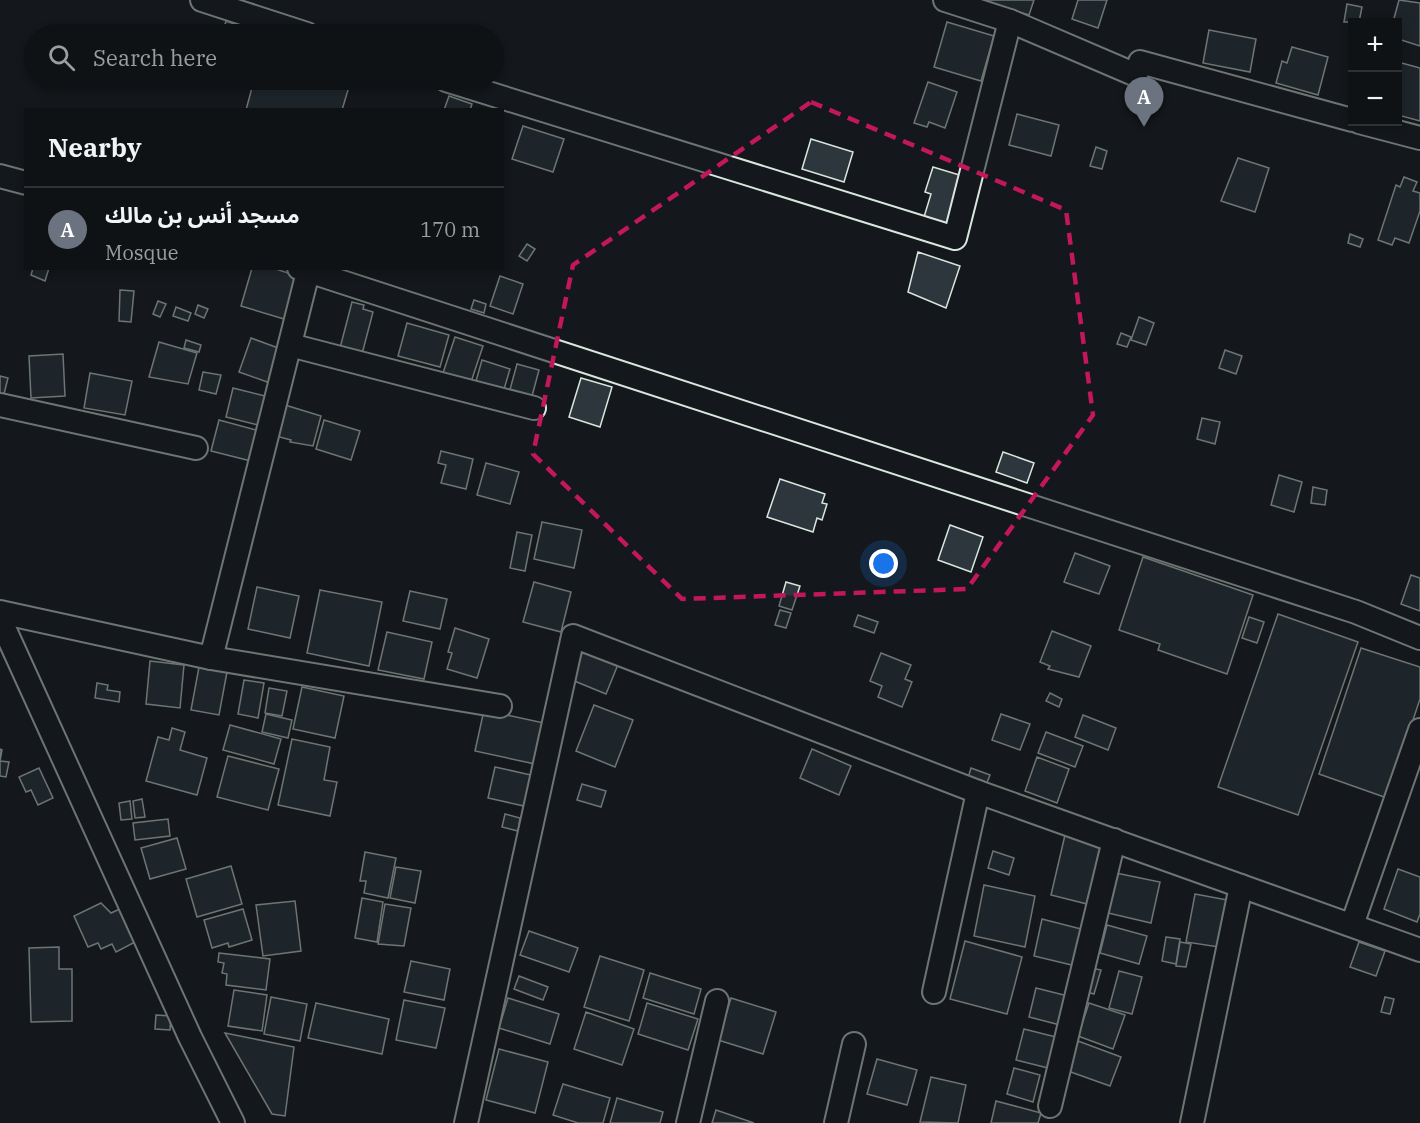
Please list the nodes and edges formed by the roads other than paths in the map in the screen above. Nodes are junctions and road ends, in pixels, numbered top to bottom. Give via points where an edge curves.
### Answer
1 (202, 0) edge
2 (945, 0) edge
3 (1010, 21) junction
4 (276, 24) edge
5 (478, 90) edge
6 (1348, 119) edge
7 (1374, 126) edge
8 (1420, 138) edge
9 (0, 176) edge
10 (24, 182) edge
11 (304, 270) edge
12 (290, 345) junction
13 (0, 405) edge
14 (534, 408) dead end
15 (196, 448) dead end
16 (0, 612) edge
17 (0, 619) edge
18 (1420, 638) edge
19 (211, 658) junction
20 (500, 705) dead end
21 (1420, 730) edge
22 (978, 792) junction
23 (1114, 840) junction
24 (1241, 886) junction
25 (1352, 926) junction
26 (1420, 950) edge
27 (934, 992) dead end
28 (717, 1001) dead end
29 (854, 1044) dead end
30 (1050, 1106) dead end
31 (233, 1123) edge
32 (466, 1123) edge
33 (688, 1123) edge
34 (836, 1123) edge
35 (1192, 1123) edge

1 - 4 street
2 - 3 street
3 - 5 street via 955,238
3 - 6 street via 1136,75 1140,62
7 - 8 street
9 - 10 street
11 - 12 street
11 - 18 street via 1356,612
12 - 14 street
12 - 19 street
13 - 15 street
16 - 19 street
17 - 31 street
19 - 20 street
21 - 25 street
22 - 23 street
22 - 27 street
22 - 32 street via 573,636
23 - 24 street
23 - 30 street
24 - 25 street
24 - 35 street
25 - 26 street
28 - 33 street
29 - 34 street

